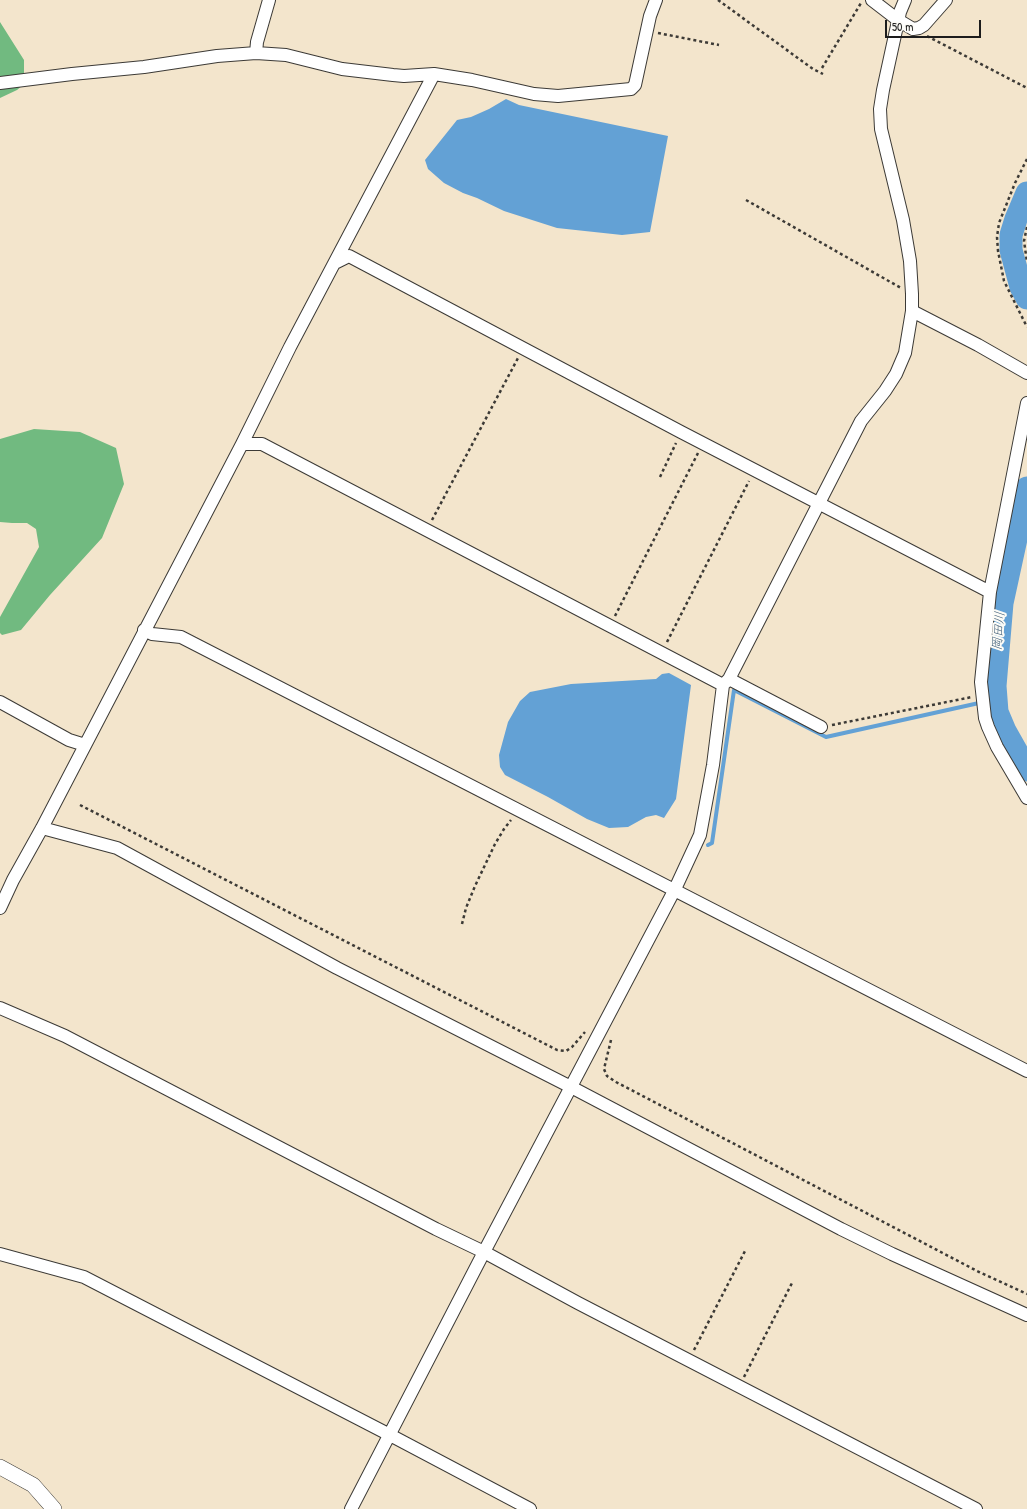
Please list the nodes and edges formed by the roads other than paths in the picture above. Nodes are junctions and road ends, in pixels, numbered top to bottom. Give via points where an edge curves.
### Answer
1 (269, 0) edge
2 (656, 0) edge
3 (872, 0) edge
4 (905, 0) edge
5 (946, 0) edge
6 (898, 20) junction
7 (256, 53) junction
8 (434, 74) junction
9 (0, 83) edge
10 (335, 263) junction
11 (912, 311) junction
12 (1027, 373) edge
13 (1027, 403) edge
14 (242, 444) junction
15 (819, 504) junction
16 (990, 592) junction
17 (144, 630) junction
18 (726, 682) junction
19 (0, 702) edge
20 (821, 727) road end
21 (85, 745) junction
22 (1027, 798) edge
23 (42, 828) junction
24 (675, 889) junction
25 (0, 908) edge
26 (0, 1008) edge
27 (1027, 1071) edge
28 (571, 1087) junction
29 (484, 1252) junction
30 (0, 1254) edge
31 (1027, 1315) edge
32 (390, 1435) junction
33 (0, 1467) edge
34 (54, 1509) edge
35 (351, 1509) edge
36 (530, 1509) edge
37 (976, 1509) edge

1 - 7 street
2 - 8 street via 635,85 631,89 558,96 534,94
3 - 6 street
4 - 6 street
5 - 6 street via 924,25 918,28 914,29
6 - 11 street via 880,109 910,261
7 - 8 street via 286,55 326,66 393,75
7 - 9 street
8 - 10 street
10 - 14 street
10 - 15 street via 349,256
11 - 12 street
11 - 15 street via 905,353 896,374 861,421
13 - 16 street
14 - 17 street
14 - 18 street via 262,444 661,653
15 - 16 street
15 - 18 street
16 - 22 street via 980,682 985,718 997,747
17 - 21 street
17 - 24 street via 152,634 181,637
18 - 20 street
18 - 24 street via 700,835
19 - 21 street via 69,740
21 - 23 street
23 - 25 street
23 - 28 street via 117,848 337,968
24 - 27 street
24 - 28 street
26 - 29 street via 65,1036
28 - 29 street
28 - 31 street via 841,1229
29 - 32 street
29 - 37 street
30 - 32 street via 84,1277
32 - 35 street
32 - 36 street
33 - 34 street via 33,1485

